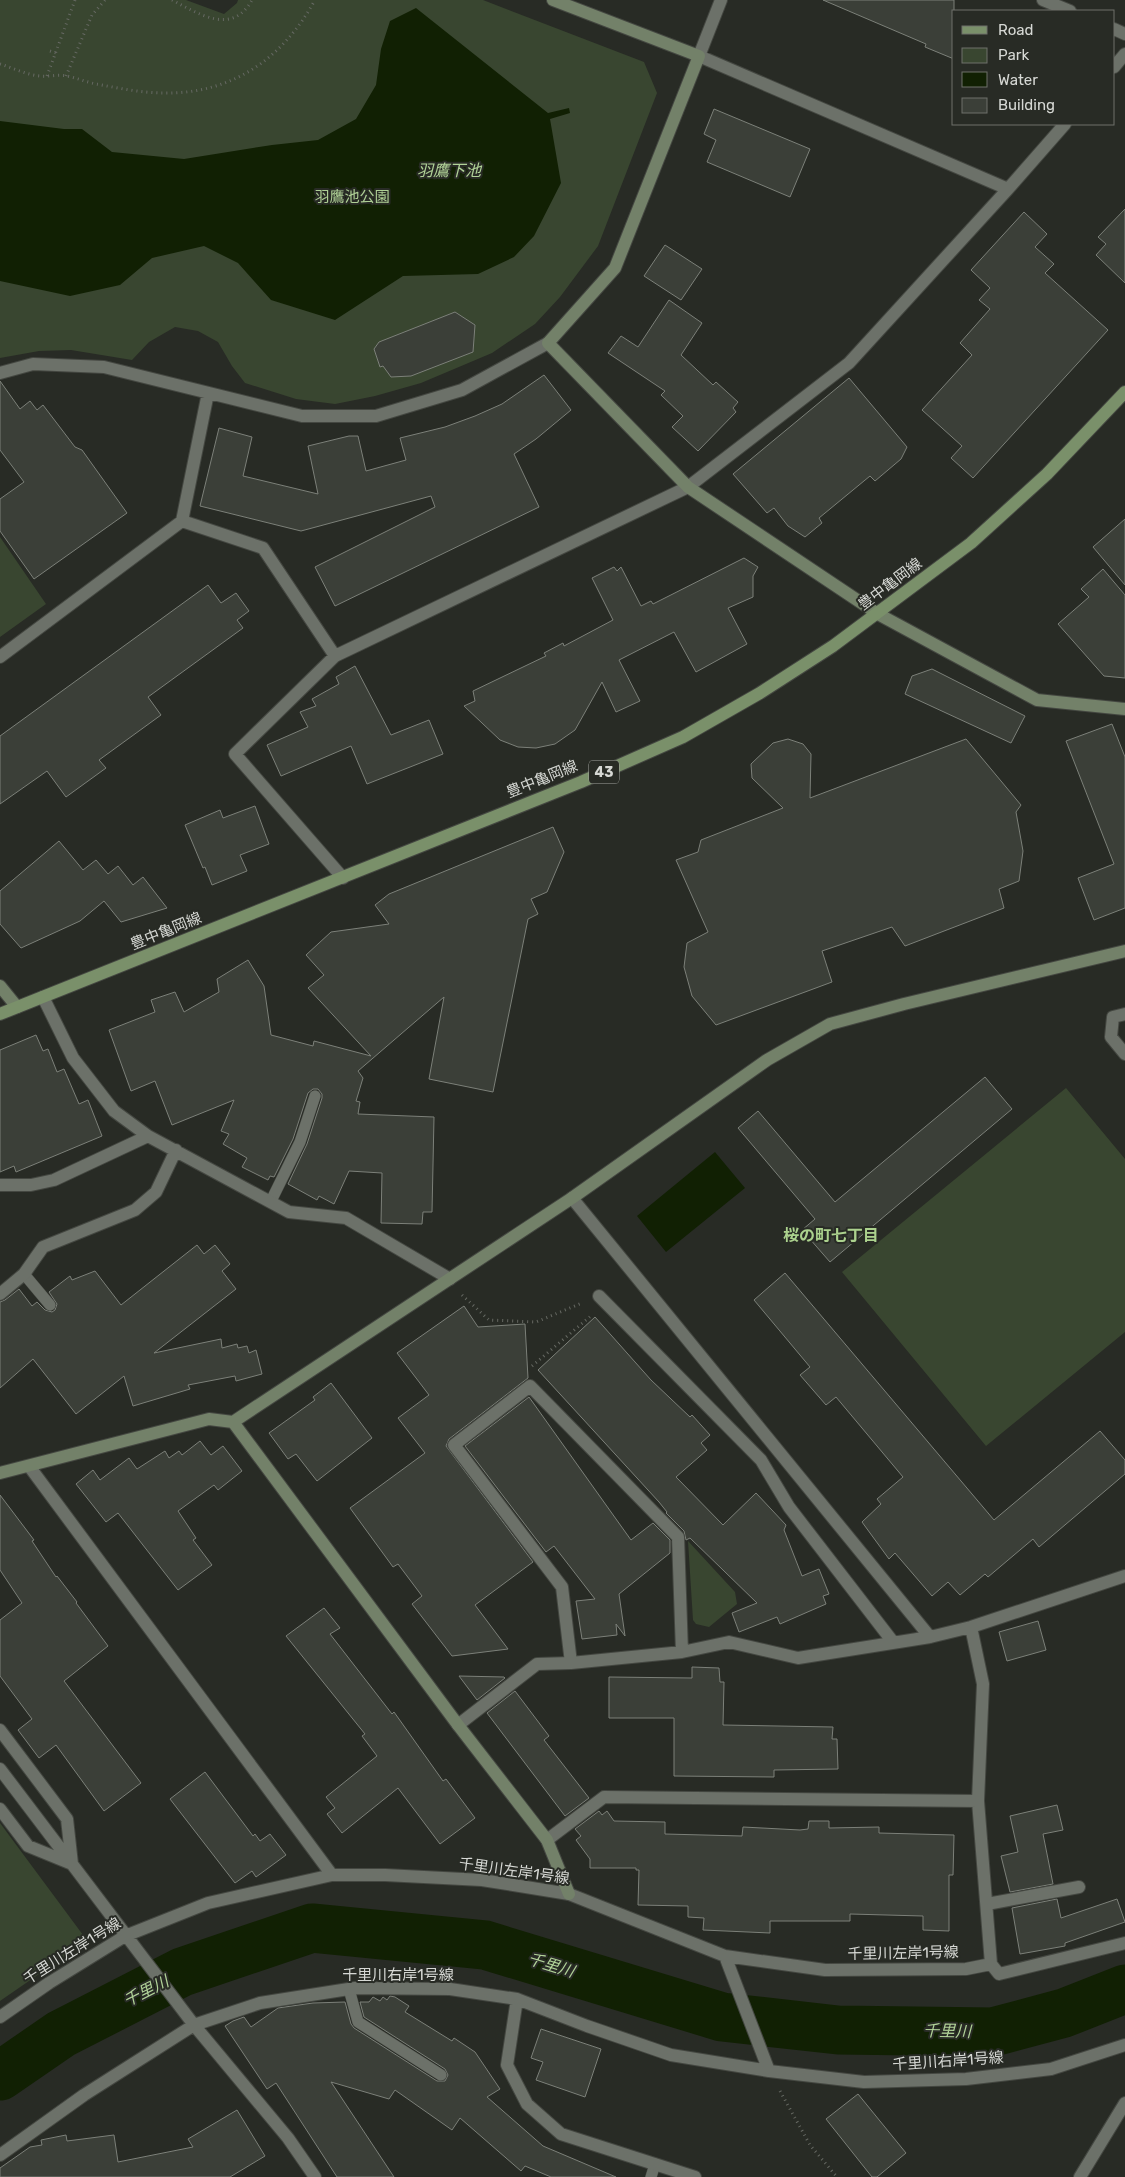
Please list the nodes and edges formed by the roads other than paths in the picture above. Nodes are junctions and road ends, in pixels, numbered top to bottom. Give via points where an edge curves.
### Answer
1 (553, 0) edge
2 (721, 0) edge
3 (1044, 0) edge
4 (1068, 10) edge
5 (1125, 54) edge
6 (699, 56) junction
7 (1115, 66) edge
8 (1064, 125) edge
9 (1008, 189) junction
10 (548, 343) junction
11 (0, 373) edge
12 (1125, 392) edge
13 (208, 393) junction
14 (688, 487) junction
15 (182, 521) junction
16 (878, 614) junction
17 (335, 656) junction
18 (0, 657) edge
19 (1125, 709) edge
20 (343, 878) junction
21 (1125, 951) edge
22 (0, 986) edge
23 (42, 997) junction
24 (18, 1007) junction
25 (0, 1014) edge
26 (1125, 1014) edge
27 (1125, 1054) edge
28 (315, 1096) dead end
29 (148, 1136) junction
30 (176, 1150) junction
31 (0, 1185) edge
32 (572, 1198) junction
33 (271, 1202) junction
34 (24, 1274) junction
35 (450, 1278) junction
36 (0, 1294) edge
37 (602, 1300) road end
38 (50, 1305) dead end
39 (233, 1422) junction
40 (29, 1466) junction
41 (0, 1473) edge
42 (1125, 1576) edge
43 (970, 1627) junction
44 (930, 1637) junction
45 (893, 1642) junction
46 (682, 1652) junction
47 (571, 1664) junction
48 (458, 1725) junction
49 (0, 1730) edge
50 (0, 1769) edge
51 (978, 1801) junction
52 (0, 1809) edge
53 (547, 1840) junction
54 (72, 1864) junction
55 (332, 1876) junction
56 (1080, 1887) dead end
57 (569, 1894) junction
58 (987, 1904) junction
59 (126, 1936) junction
60 (1125, 1943) edge
61 (725, 1956) junction
62 (991, 1964) junction
63 (349, 1989) junction
64 (517, 1999) junction
65 (0, 2017) edge
66 (191, 2022) junction
67 (1125, 2045) edge
68 (769, 2071) junction
69 (441, 2074) dead end
70 (1125, 2103) edge
71 (0, 2155) edge
72 (653, 2171) edge
73 (315, 2177) edge
74 (694, 2177) edge
75 (1080, 2177) edge

1 - 6 street
2 - 6 street
3 - 4 street
5 - 7 street
6 - 9 street
6 - 10 street via 615,268
8 - 9 street
9 - 14 street via 849,363
10 - 13 street via 462,390 376,416 302,416
10 - 14 street
11 - 13 street via 33,364 104,367
12 - 16 main road, 豊中亀岡線 / 43 via 1048,474 971,543
13 - 15 street
14 - 16 street
14 - 17 street
15 - 17 street via 263,548
15 - 18 street
16 - 19 street via 1037,700
16 - 20 main road, 豊中亀岡線 / 43 via 833,646 683,737
17 - 20 street via 235,754
20 - 23 main road, 豊中亀岡線 / 43
21 - 32 street via 830,1024 768,1060
22 - 24 street
23 - 24 main road, 豊中亀岡線 / 43
23 - 29 street via 73,1058 114,1111
24 - 25 main road, 豊中亀岡線 / 43
26 - 27 street via 1113,1017 1111,1037
28 - 33 lane via 300,1142
29 - 30 street
29 - 31 street via 54,1180 31,1185
30 - 33 street
30 - 34 street via 156,1192 135,1210 43,1247
32 - 35 street
32 - 44 street
33 - 35 street via 289,1212 346,1218
34 - 36 street
34 - 38 lane
35 - 39 street
37 - 45 street via 761,1460 789,1507
39 - 40 street via 209,1419
39 - 48 street
40 - 41 street
40 - 55 street
42 - 43 street
43 - 44 street
43 - 51 street via 984,1684
44 - 45 street
45 - 46 street via 798,1658 729,1642
46 - 47 street
46 - 47 street via 678,1538 530,1386 454,1445 562,1587
47 - 48 street via 537,1664
48 - 53 street
49 - 54 street via 67,1819
50 - 54 street
51 - 53 street via 604,1797
51 - 58 street
52 - 54 street via 28,1846
53 - 57 street
54 - 59 street
55 - 57 street, 千里川左岸1号線 via 482,1880
55 - 59 street, 千里川左岸1号線 via 208,1903
56 - 58 street
57 - 61 street, 千里川左岸1号線
58 - 62 street
59 - 65 street, 千里川左岸1号線
59 - 66 street
60 - 62 street via 1000,1974
61 - 62 street, 千里川左岸1号線 via 825,1970 966,1969
61 - 68 street
63 - 64 street, 千里川右岸1号線 via 450,1989
63 - 66 street, 千里川右岸1号線 via 260,2003
63 - 69 lane via 358,2022
64 - 68 street, 千里川右岸1号線 via 671,2055
64 - 72 street via 507,2065 528,2104 562,2134
66 - 71 street, 千里川右岸1号線
66 - 73 street via 288,2138
67 - 68 street, 千里川右岸1号線 via 1051,2068 966,2079 864,2082
70 - 75 street
72 - 74 street

